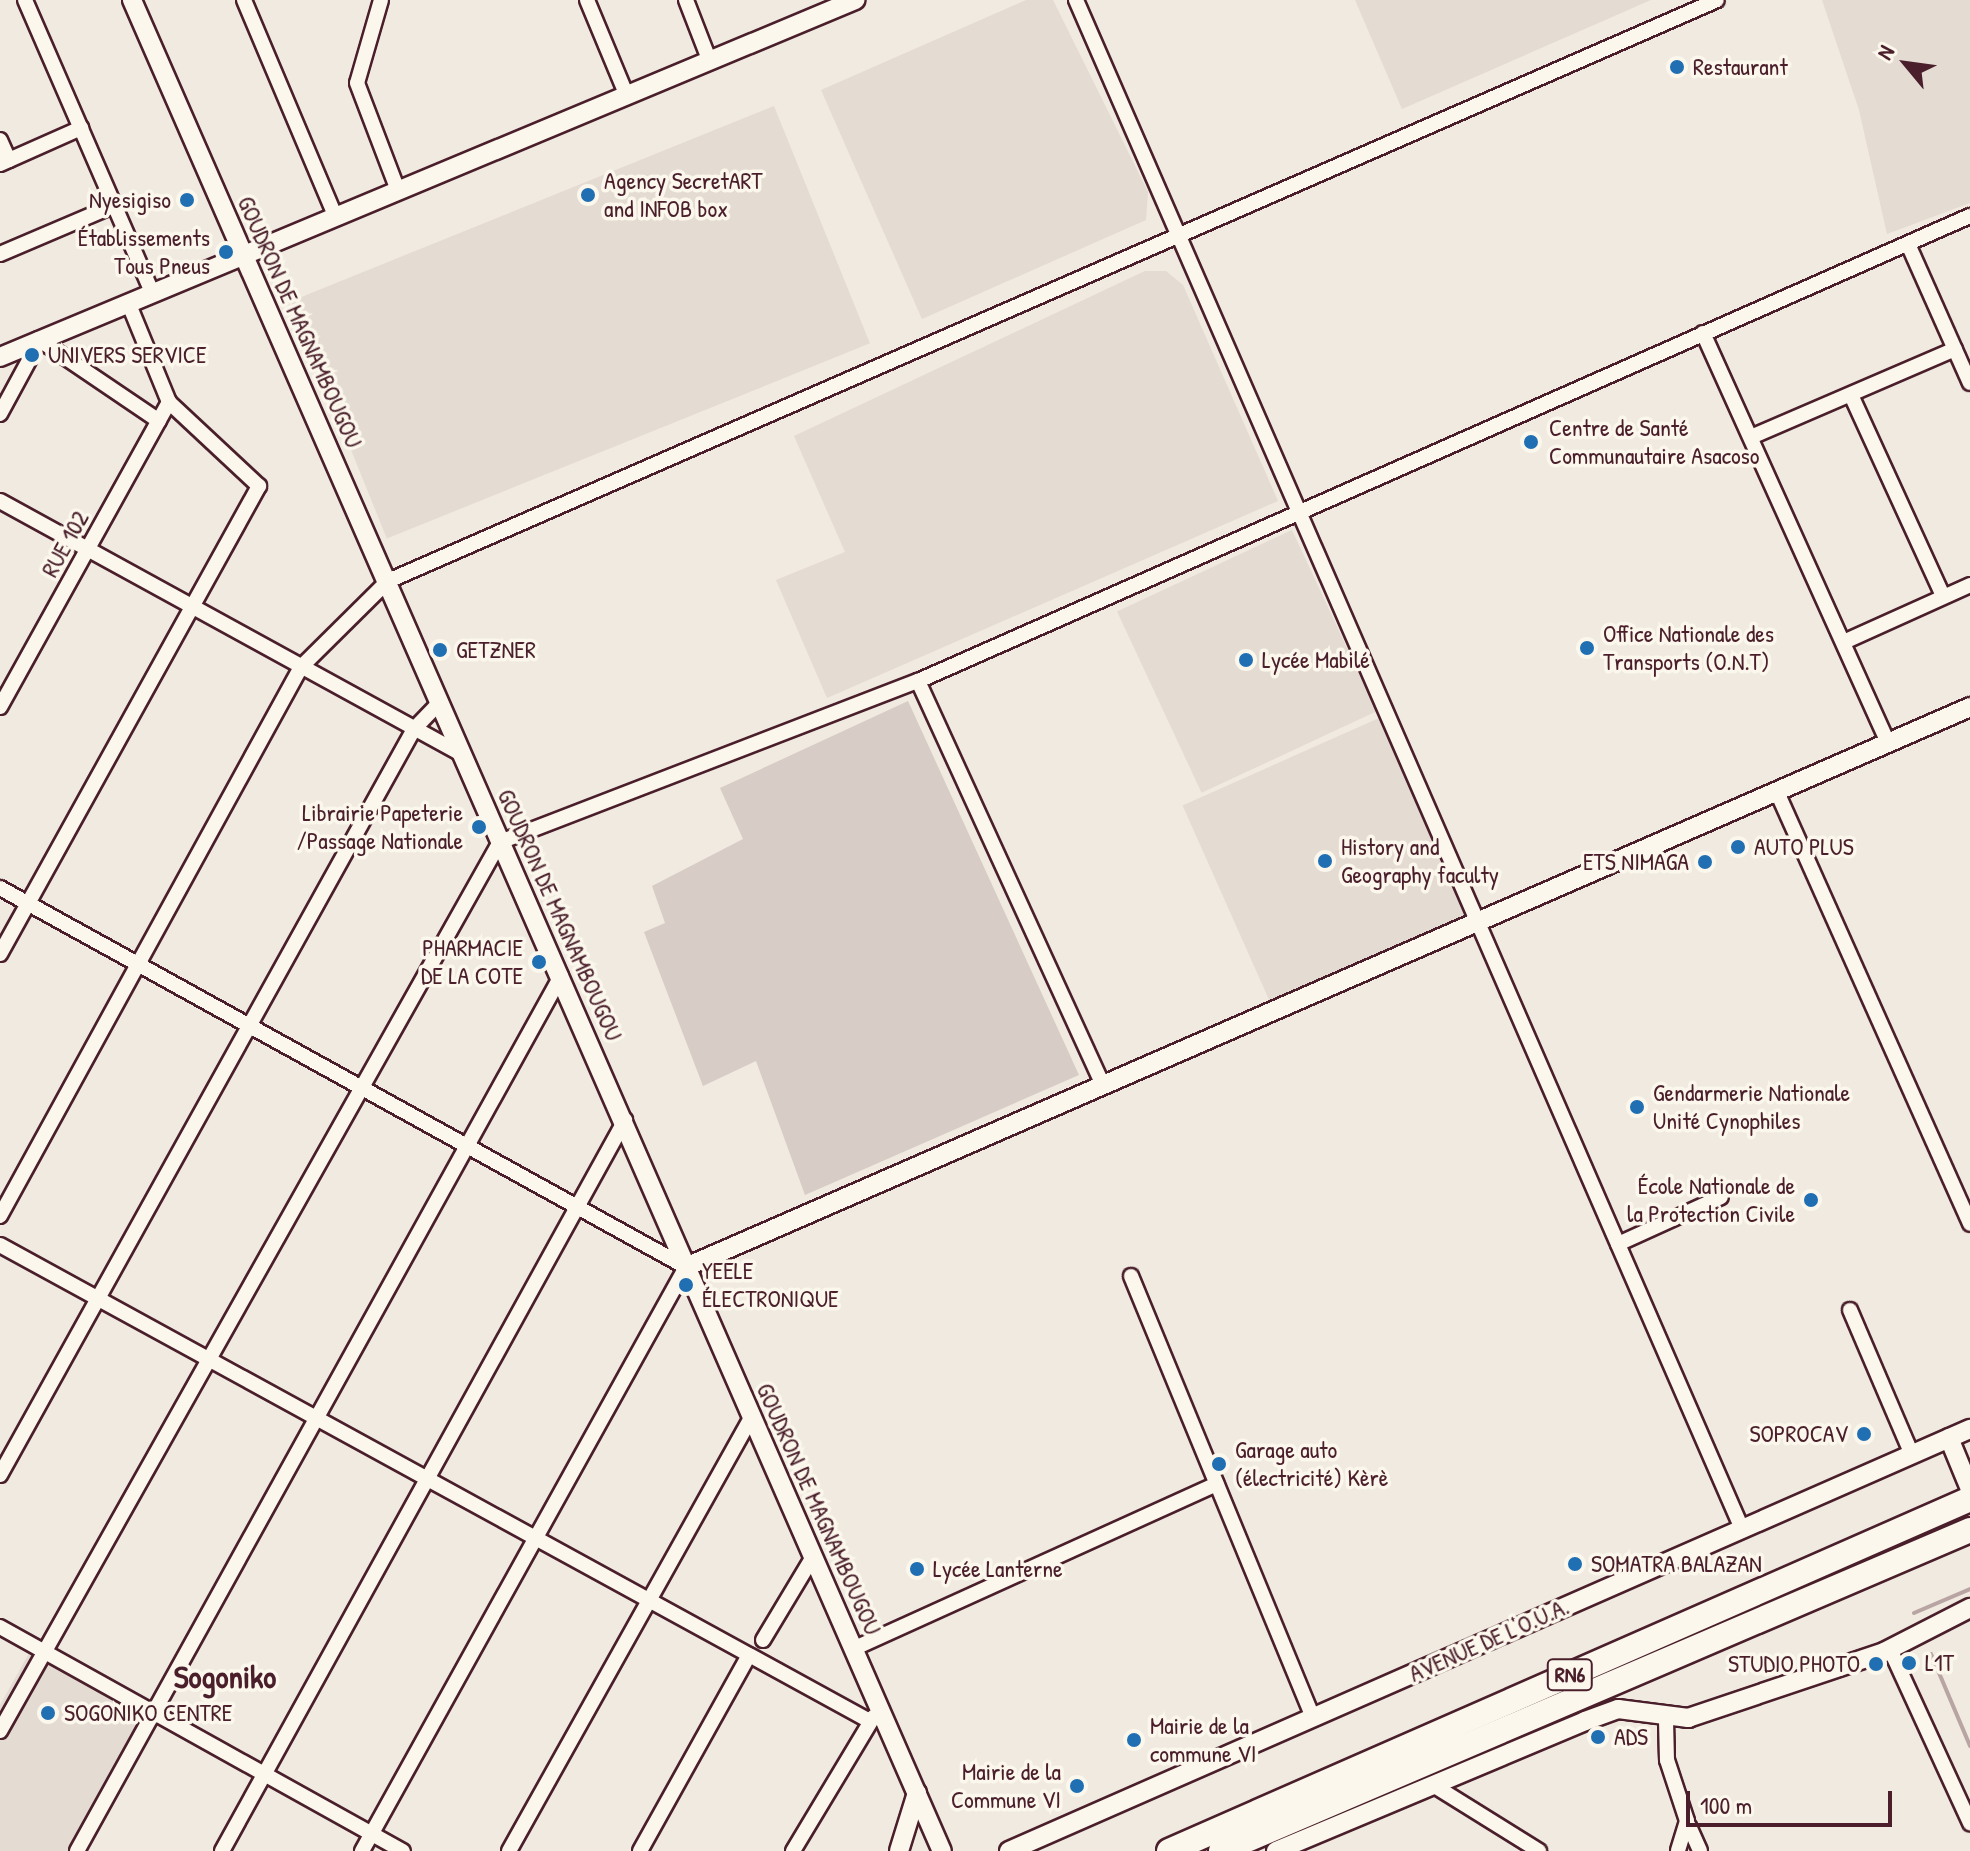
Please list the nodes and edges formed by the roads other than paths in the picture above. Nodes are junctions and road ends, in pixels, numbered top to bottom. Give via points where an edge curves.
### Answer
1 (25, 0) edge
2 (132, 0) edge
3 (244, 0) edge
4 (381, 0) edge
5 (587, 0) edge
6 (686, 0) edge
7 (855, 0) edge
8 (1076, 0) edge
9 (1717, 0) edge
10 (710, 62) junction
11 (627, 96) junction
12 (81, 128) junction
13 (0, 140) edge
14 (4, 162) edge
15 (397, 188) junction
16 (115, 205) junction
17 (335, 215) junction
18 (1970, 216) edge
19 (1179, 236) junction
20 (1908, 244) junction
21 (0, 254) edge
22 (244, 254) junction
23 (152, 292) junction
24 (128, 302) junction
25 (1703, 333) junction
26 (39, 340) junction
27 (1955, 349) junction
28 (0, 357) edge
29 (1970, 383) edge
30 (1851, 395) junction
31 (169, 402) junction
32 (0, 414) edge
33 (159, 421) junction
34 (1751, 437) junction
35 (0, 501) edge
36 (1299, 510) junction
37 (87, 550) junction
38 (388, 581) junction
39 (1970, 585) edge
40 (1943, 596) junction
41 (192, 607) junction
42 (1846, 641) junction
43 (301, 667) junction
44 (918, 681) junction
45 (440, 702) junction
46 (0, 707) edge
47 (1970, 707) edge
48 (414, 729) junction
49 (1888, 743) junction
50 (463, 755) junction
51 (1777, 792) junction
52 (500, 842) junction
53 (0, 888) edge
54 (28, 903) junction
55 (1478, 922) junction
56 (0, 954) edge
57 (138, 964) junction
58 (561, 976) junction
59 (249, 1025) junction
60 (1103, 1085) junction
61 (363, 1088) junction
62 (625, 1120) junction
63 (465, 1145) junction
64 (1721, 1197) dead end
65 (577, 1207) junction
66 (0, 1216) edge
67 (1970, 1224) edge
68 (1618, 1244) junction
69 (0, 1245) edge
70 (686, 1267) junction
71 (1131, 1276) dead end
72 (98, 1298) junction
73 (1850, 1310) dead end
74 (212, 1361) junction
75 (752, 1416) junction
76 (315, 1417) junction
77 (1970, 1429) edge
78 (1949, 1438) junction
79 (1912, 1455) junction
80 (0, 1475) edge
81 (427, 1479) junction
82 (1217, 1484) junction
83 (1970, 1489) edge
84 (1970, 1499) edge
85 (1742, 1529) junction
86 (1970, 1530) edge
87 (536, 1538) junction
88 (814, 1555) junction
89 (649, 1600) junction
90 (1970, 1608) edge
91 (0, 1627) edge
92 (763, 1640) dead end
93 (855, 1648) junction
94 (1890, 1649) junction
95 (42, 1650) junction
96 (749, 1655) junction
97 (157, 1711) junction
98 (884, 1712) junction
99 (1313, 1718) junction
100 (866, 1719) junction
101 (1666, 1720) junction
102 (0, 1731) edge
103 (265, 1774) junction
104 (1433, 1785) junction
105 (917, 1793) junction
106 (1687, 1821) junction
107 (1970, 1823) edge
108 (372, 1834) junction
109 (1288, 1849) edge
110 (77, 1851) edge
111 (222, 1851) edge
112 (362, 1851) edge
113 (403, 1851) edge
114 (509, 1851) edge
115 (640, 1851) edge
116 (793, 1851) edge
117 (899, 1851) edge
118 (942, 1851) edge
119 (1009, 1851) edge
120 (1169, 1851) edge
121 (1221, 1851) edge
122 (1539, 1851) edge
123 (1678, 1851) edge
124 (1700, 1851) edge

1 - 12 street
2 - 22 street, GOUDRON DE MAGNAMBOUGOU
3 - 17 street
4 - 15 street via 357,83
5 - 11 street
6 - 10 street
7 - 10 street
8 - 19 street
9 - 19 street
10 - 11 street
11 - 15 street
12 - 14 street
12 - 16 street
13 - 14 street
15 - 17 street
16 - 21 street
16 - 23 street
17 - 22 street
18 - 20 street
19 - 36 street
19 - 38 street
20 - 25 street
20 - 27 street
22 - 23 street
22 - 38 street, GOUDRON DE MAGNAMBOUGOU
23 - 24 street
24 - 26 street
24 - 31 street
25 - 34 street
25 - 36 street
26 - 28 street
26 - 32 street
26 - 33 street
27 - 29 street
27 - 30 street
30 - 34 street
30 - 40 street
31 - 33 street, RUE 102
31 - 41 street via 259,486
33 - 37 street, RUE 102
34 - 42 street
35 - 37 street
36 - 44 street
36 - 55 street
37 - 41 street
37 - 46 street, RUE 102
38 - 43 street
38 - 45 street, GOUDRON DE MAGNAMBOUGOU
39 - 40 street
40 - 42 street
41 - 43 street
41 - 54 street
42 - 49 street
43 - 48 street
43 - 57 street
44 - 52 street
44 - 60 street
45 - 48 street
45 - 50 street, GOUDRON DE MAGNAMBOUGOU
47 - 49 street
48 - 50 street
48 - 59 street
49 - 51 street
50 - 52 street, GOUDRON DE MAGNAMBOUGOU
51 - 55 street
51 - 67 street
52 - 58 street, GOUDRON DE MAGNAMBOUGOU
52 - 61 street
53 - 54 street
54 - 56 street
54 - 57 street
55 - 60 street
55 - 68 street
57 - 59 street
57 - 66 street
58 - 62 street, GOUDRON DE MAGNAMBOUGOU
58 - 63 street
59 - 61 street
59 - 72 street
60 - 70 street
61 - 63 street
61 - 74 street
62 - 65 street
62 - 70 street, GOUDRON DE MAGNAMBOUGOU
63 - 65 street
63 - 76 street
64 - 68 street
65 - 70 street
65 - 81 street
68 - 85 street
69 - 72 street
70 - 75 street, GOUDRON DE MAGNAMBOUGOU
70 - 87 street
71 - 82 street
72 - 74 street
72 - 80 street
73 - 79 street
74 - 76 street
74 - 95 street
75 - 88 street, GOUDRON DE MAGNAMBOUGOU
75 - 89 street
76 - 81 street
76 - 97 street
77 - 78 street, AVENUE DE L'O.U.A.
78 - 79 street, AVENUE DE L'O.U.A.
78 - 83 street
79 - 85 street, AVENUE DE L'O.U.A.
81 - 87 street
81 - 103 street
82 - 93 street
82 - 99 street
84 - 120 highway, RN6
85 - 99 street, AVENUE DE L'O.U.A.
86 - 121 highway, RN6
87 - 89 street
87 - 108 street
88 - 92 street
88 - 93 street, GOUDRON DE MAGNAMBOUGOU
89 - 96 street
89 - 114 street
90 - 94 street
91 - 95 street
93 - 98 street, GOUDRON DE MAGNAMBOUGOU
94 - 101 street
94 - 107 street
95 - 97 street
95 - 102 street
96 - 100 street
96 - 115 street
97 - 103 street
97 - 110 street
98 - 100 street
98 - 105 street, GOUDRON DE MAGNAMBOUGOU
99 - 119 street, AVENUE DE L'O.U.A.
100 - 116 street
101 - 104 street via 1618,1709
101 - 106 street via 1667,1760
103 - 108 street
103 - 111 street
104 - 109 street
104 - 122 street
105 - 117 street
105 - 118 street, GOUDRON DE MAGNAMBOUGOU
106 - 123 street
106 - 124 street
108 - 112 street
108 - 113 street

